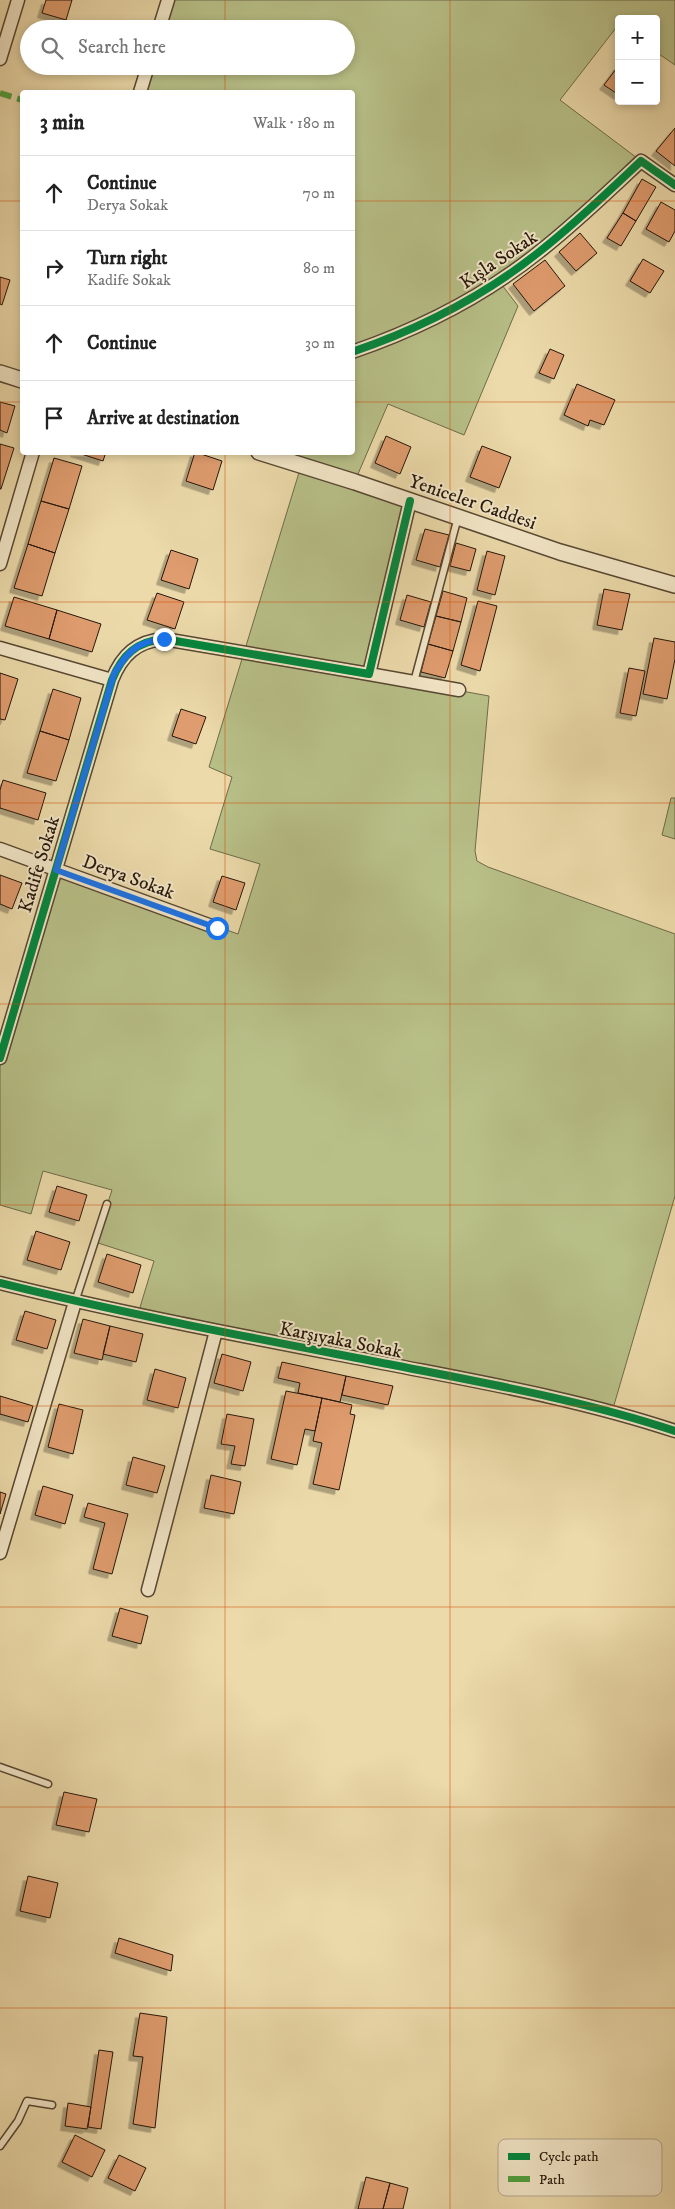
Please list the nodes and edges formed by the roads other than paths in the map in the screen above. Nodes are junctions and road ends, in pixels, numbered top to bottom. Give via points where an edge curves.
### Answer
1 (18, 0) edge
2 (168, 0) edge
3 (162, 20) edge
4 (0, 59) edge
5 (145, 75) edge
6 (141, 90) edge
7 (675, 185) edge
8 (355, 351) edge
9 (0, 373) edge
10 (20, 379) edge
11 (32, 455) edge
12 (269, 455) edge
13 (410, 501) junction
14 (458, 518) junction
15 (0, 564) edge
16 (675, 585) edge
17 (0, 648) edge
18 (369, 674) junction
19 (112, 680) junction
20 (414, 682) junction
21 (459, 690) dead end
22 (0, 849) edge
23 (56, 870) junction
24 (217, 928) dead end
25 (0, 1058) edge
26 (107, 1204) dead end
27 (0, 1283) edge
28 (75, 1302) junction
29 (216, 1331) junction
30 (675, 1431) edge
31 (1, 1545) edge
32 (148, 1590) dead end
33 (0, 1767) edge
34 (48, 1784) dead end
35 (52, 2105) dead end
36 (0, 2146) edge

1 - 4 street
2 - 3 street
5 - 6 street
7 - 8 street, Kışla Sokak via 641,161 546,247 503,278 430,320
9 - 10 street
11 - 15 street
12 - 13 street, Yeniceler Caddesi
13 - 14 street, Yeniceler Caddesi
13 - 18 street
14 - 16 street, Yeniceler Caddesi
14 - 20 lane
17 - 19 street
18 - 19 street, Kadife Sokak via 164,639 139,645 120,665
18 - 20 street, Kadife Sokak
19 - 23 street, Kadife Sokak
20 - 21 street, Kadife Sokak
22 - 23 street, Derya Sokak
23 - 24 street, Derya Sokak
23 - 25 street, Kadife Sokak
26 - 28 lane
27 - 28 street, Karşıyaka Sokak
28 - 29 street, Karşıyaka Sokak
28 - 31 street
29 - 30 street, Karşıyaka Sokak via 526,1391
29 - 32 street
33 - 34 lane
35 - 36 lane via 27,2101 18,2121

